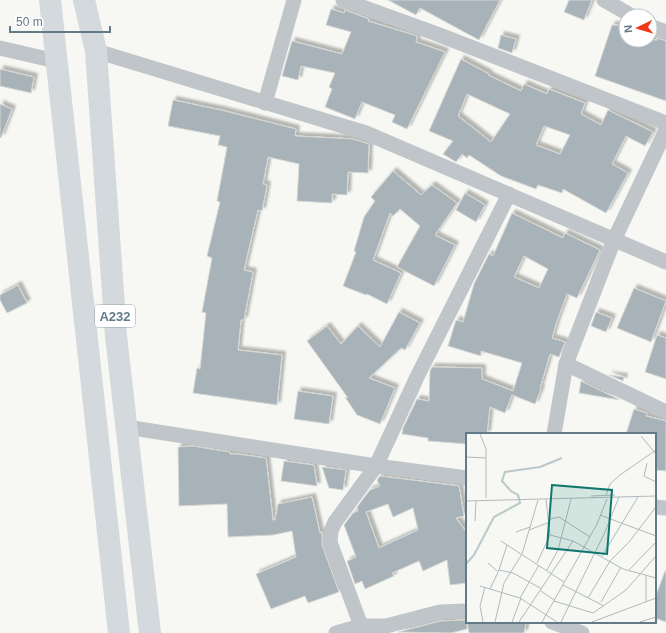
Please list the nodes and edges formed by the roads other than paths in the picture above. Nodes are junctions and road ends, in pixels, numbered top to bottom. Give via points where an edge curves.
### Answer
1 (50, 0) edge
2 (84, 0) edge
3 (294, 0) edge
4 (343, 0) edge
5 (604, 0) edge
6 (618, 8) edge
7 (0, 48) edge
8 (96, 51) junction
9 (56, 61) junction
10 (265, 103) junction
11 (666, 123) edge
12 (666, 130) edge
13 (509, 194) junction
14 (614, 240) junction
15 (666, 262) edge
16 (116, 336) junction
17 (86, 339) junction
18 (566, 364) junction
19 (666, 412) edge
20 (126, 427) junction
21 (554, 433) edge
22 (376, 466) junction
23 (466, 478) edge
24 (656, 506) edge
25 (666, 508) edge
26 (466, 611) edge
27 (555, 623) edge
28 (361, 626) junction
29 (387, 630) edge
30 (119, 633) edge
31 (150, 633) edge
32 (336, 633) edge
33 (582, 633) edge

1 - 9 highway, A232
2 - 8 highway, A232
3 - 10 street
4 - 11 street
5 - 6 street
7 - 9 street
8 - 10 street
8 - 16 highway, A232
9 - 17 highway, A232
10 - 13 street via 366,133
12 - 14 street
13 - 14 street
13 - 22 street via 417,377
14 - 15 street
14 - 18 street
16 - 17 highway
16 - 20 highway, A232
17 - 30 highway, A232
18 - 19 street
18 - 21 street
20 - 22 street
20 - 31 highway, A232
22 - 23 street
22 - 28 street via 331,531 330,542
24 - 25 street
26 - 29 street via 440,612
27 - 33 street
28 - 29 street
28 - 32 street

